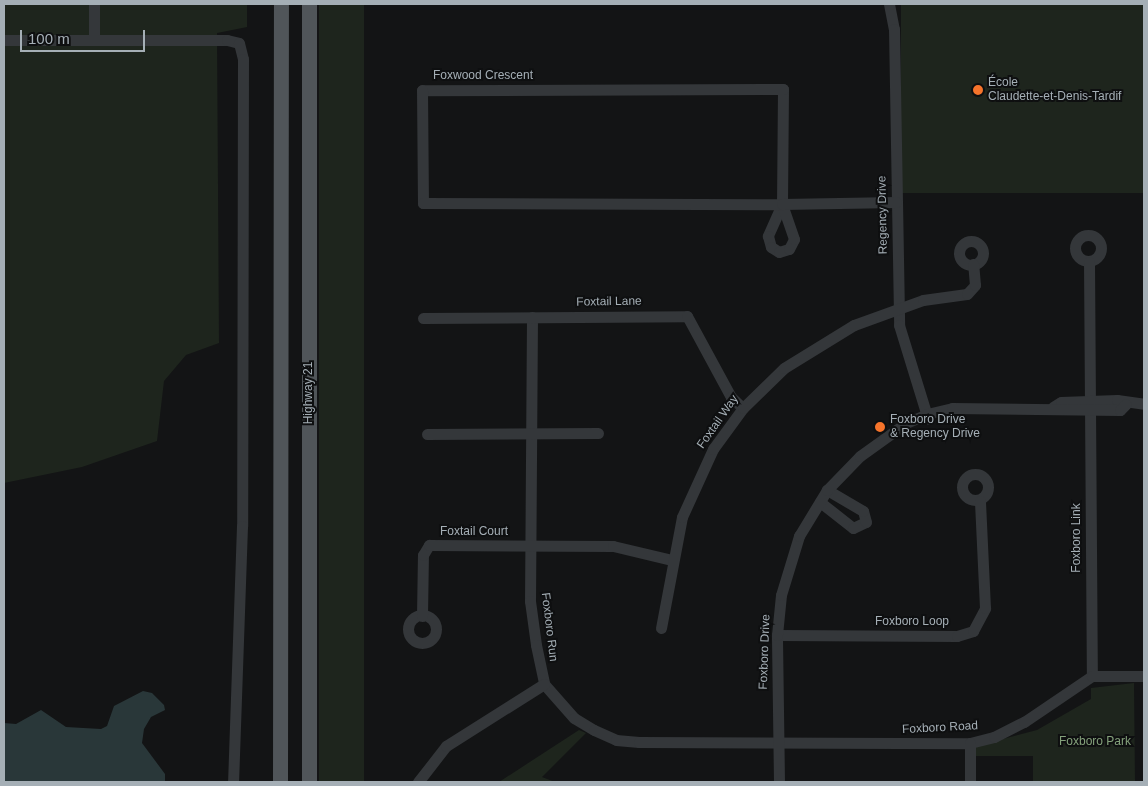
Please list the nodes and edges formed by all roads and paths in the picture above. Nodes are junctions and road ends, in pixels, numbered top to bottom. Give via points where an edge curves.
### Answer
1 (94, 4) edge
2 (280, 4) edge
3 (309, 4) edge
4 (889, 4) edge
5 (4, 40) edge
6 (94, 40) junction
7 (896, 202) junction
8 (782, 204) junction
9 (1089, 262) dead end
10 (972, 264) dead end
11 (897, 308) junction
12 (532, 317) junction
13 (423, 318) dead end
14 (1144, 404) edge
15 (1090, 406) junction
16 (743, 408) junction
17 (928, 418) junction
18 (533, 433) junction
19 (598, 433) dead end
20 (427, 434) dead end
21 (827, 490) junction
22 (980, 501) dead end
23 (820, 502) junction
24 (531, 546) junction
25 (672, 560) junction
26 (422, 616) dead end
27 (661, 628) dead end
28 (777, 636) junction
29 (1092, 676) junction
30 (1144, 676) edge
31 (544, 684) junction
32 (970, 743) junction
33 (778, 744) junction
34 (232, 782) edge
35 (280, 782) edge
36 (309, 782) edge
37 (418, 782) edge
38 (779, 782) edge
39 (970, 782) edge

1 - 6 street
2 - 35 main road
3 - 36 main road, Highway 21
4 - 7 street, Regency Drive via 894,29
5 - 6 street
6 - 34 street via 227,40 239,43 243,59 242,526
7 - 8 street, Foxwood Crescent
7 - 11 street, Regency Drive
8 - 8 street, Foxwood Crescent via 422,203 422,90 783,89
9 - 15 street, Foxboro Link
10 - 11 street, Foxtail Way via 975,285 967,294
11 - 16 street, Foxtail Way via 854,325 804,353
11 - 17 street, Regency Drive via 902,337
12 - 13 street, Foxtail Lane
12 - 16 street, Foxtail Lane via 687,316 732,397
12 - 18 street, Foxboro Run
14 - 15 street, Foxboro Drive via 1126,404 1120,410
15 - 17 street, Foxboro Drive via 1061,402 1053,407 952,408
15 - 29 street, Foxboro Link
16 - 25 street, Foxtail Way via 713,449 691,495
17 - 21 street, Foxboro Drive via 891,435 860,456
18 - 19 street
18 - 20 street
18 - 24 street, Foxboro Run
21 - 23 street, Foxboro Drive
21 - 23 street via 863,511 866,522 853,528
22 - 28 street, Foxboro Loop via 985,608 973,630 958,636
23 - 28 street, Foxboro Drive via 799,536 788,565
24 - 25 street via 613,546
24 - 26 street, Foxtail Court via 429,545 422,555
24 - 31 street, Foxboro Run via 530,601
25 - 27 street, Foxtail Way
28 - 33 street, Foxboro Drive
29 - 30 street
29 - 32 street, Foxboro Road via 1024,722 994,737
31 - 33 street via 574,718 616,740
31 - 37 street via 446,746
32 - 33 street, Foxboro Road
32 - 39 street
33 - 38 street, Foxboro Drive

